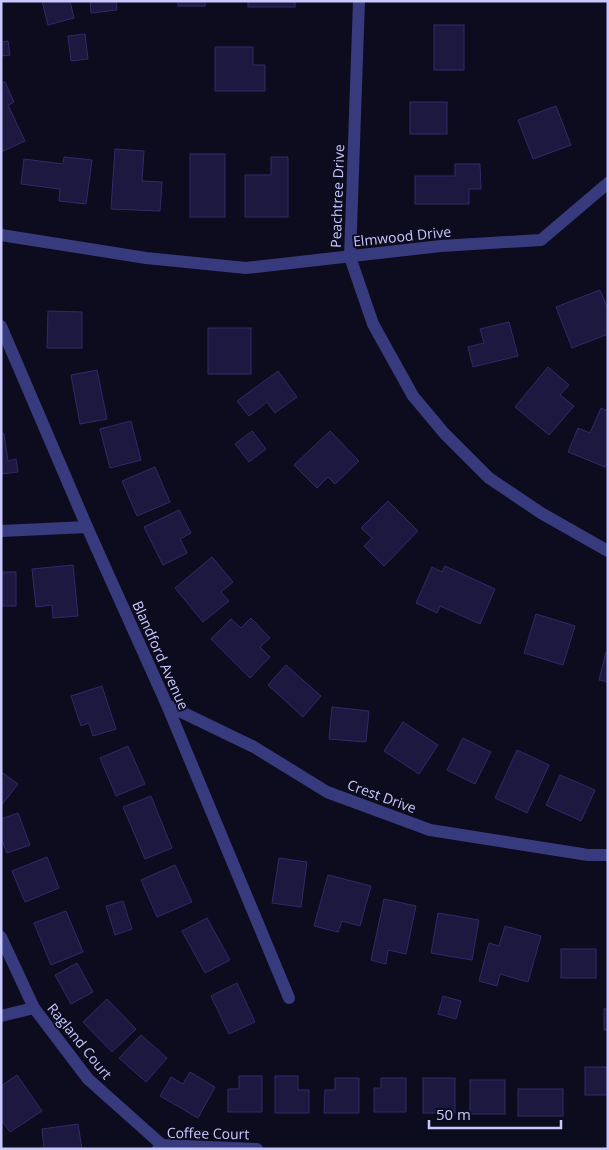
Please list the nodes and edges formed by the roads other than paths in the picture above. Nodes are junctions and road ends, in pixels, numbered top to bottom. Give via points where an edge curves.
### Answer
1 (359, 1) edge
2 (608, 183) edge
3 (1, 234) edge
4 (350, 257) junction
5 (1, 326) edge
6 (87, 527) junction
7 (1, 531) edge
8 (608, 551) edge
9 (167, 705) junction
10 (608, 855) edge
11 (1, 937) edge
12 (290, 998) dead end
13 (34, 1008) junction
14 (1, 1016) edge
15 (160, 1147) edge
16 (258, 1149) edge

1 - 4 street, Peachtree Drive
2 - 4 street, Elmwood Drive via 542,240 442,246
3 - 4 street, Elmwood Drive via 146,258 246,268
4 - 8 street, Peachtree Drive via 373,324 413,396 444,433 489,478 541,513
5 - 6 street, Blandford Avenue
6 - 7 street
6 - 9 street, Blandford Avenue
9 - 10 street, Crest Drive via 254,747 327,792 430,830 588,855
9 - 12 street, Blandford Avenue
11 - 13 street, Ragland Court
13 - 14 street
13 - 15 street, Ragland Court via 88,1079
15 - 16 street, Coffee Court

